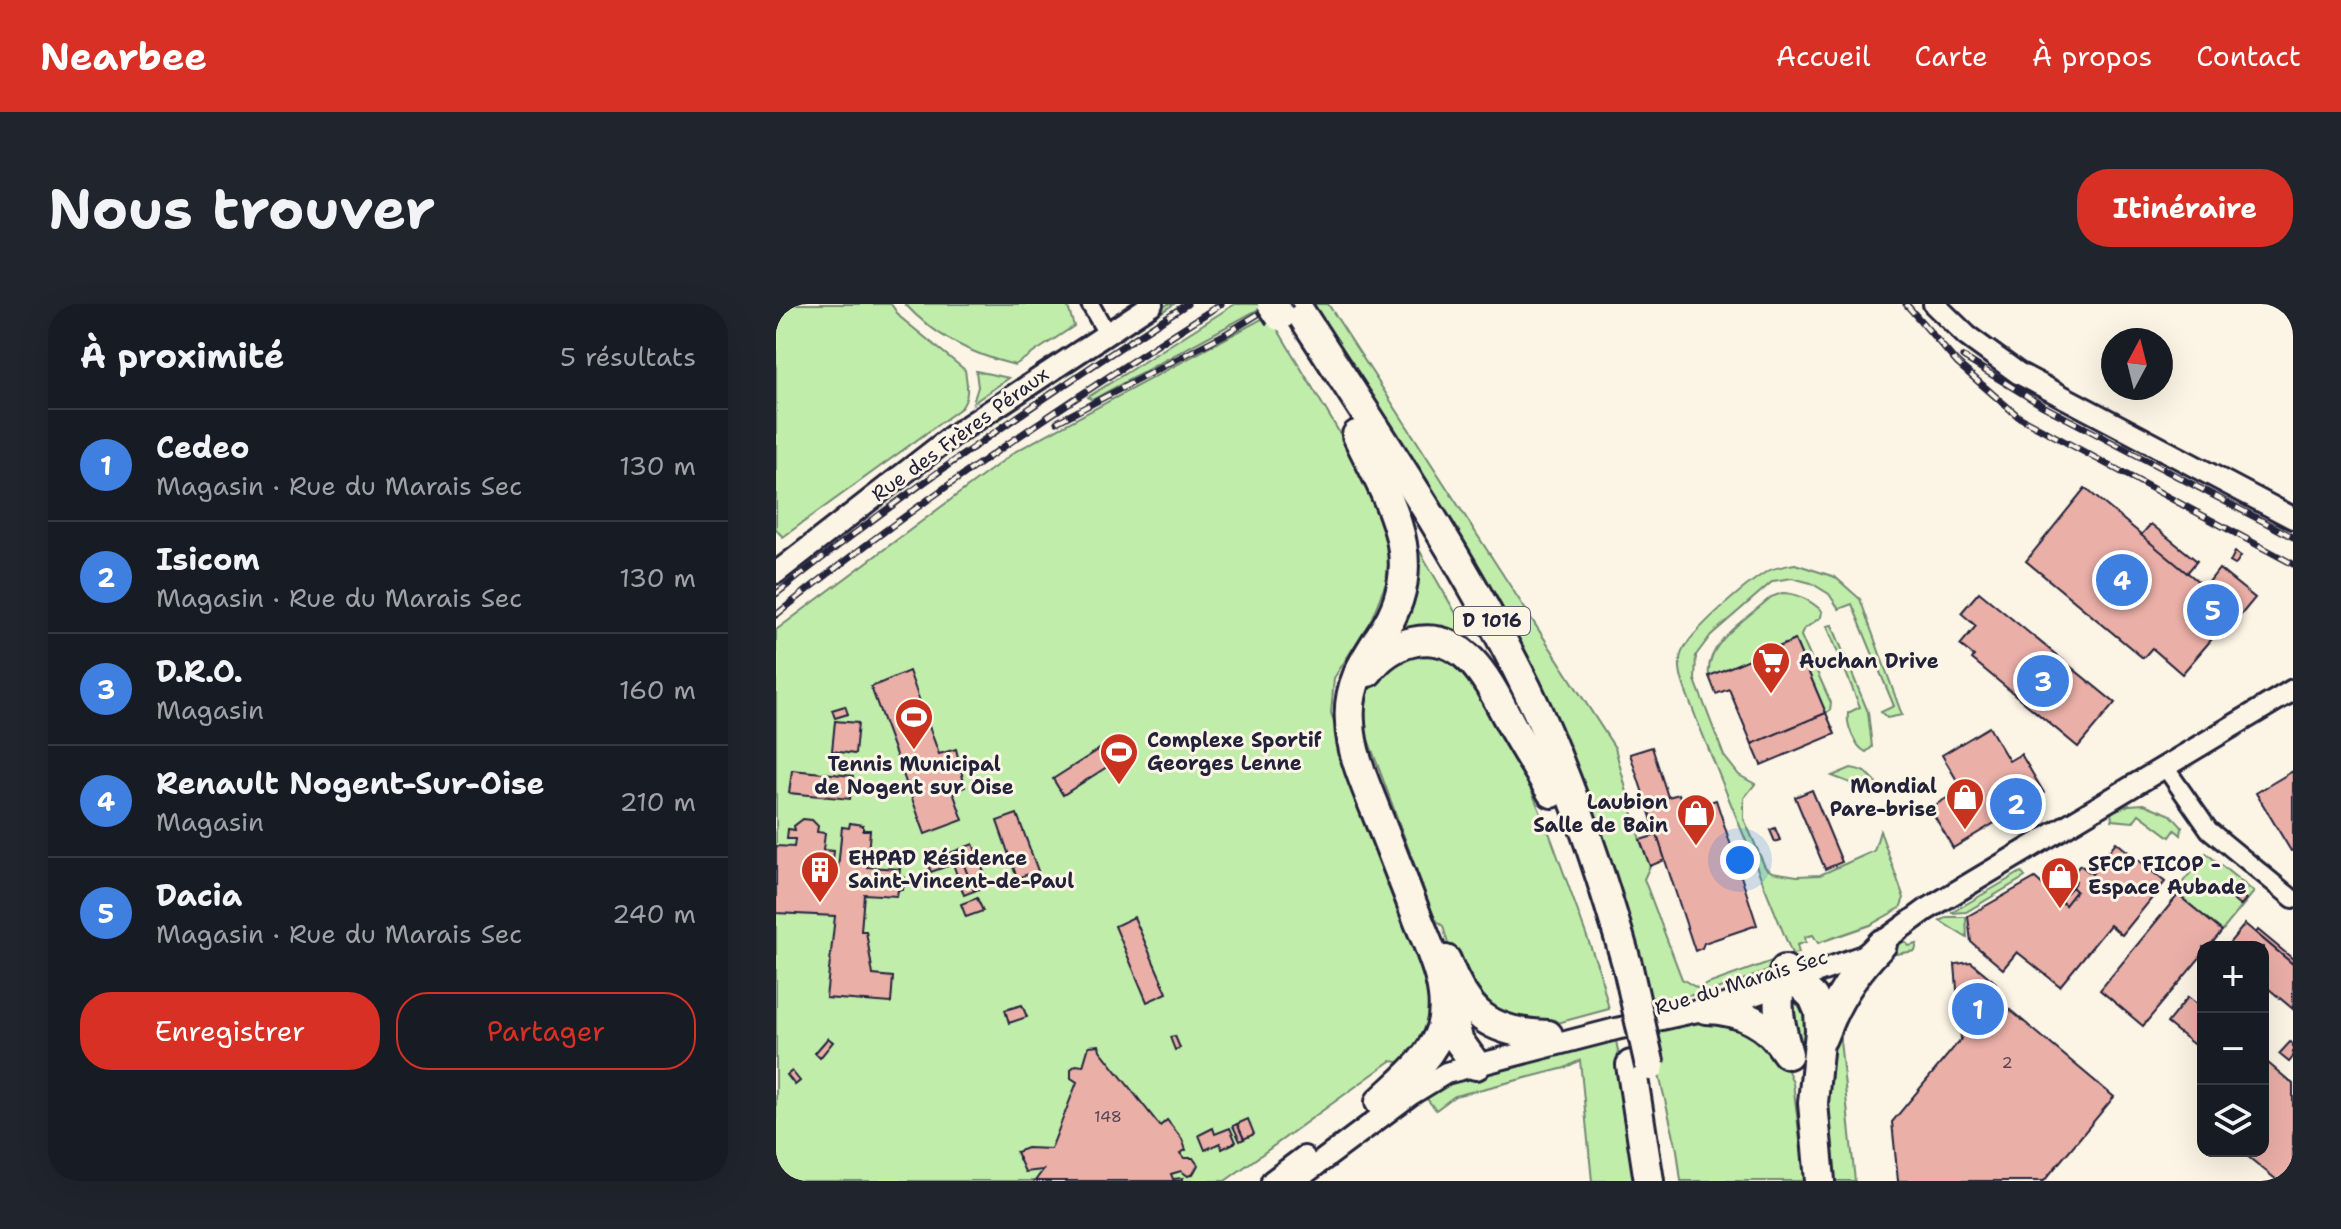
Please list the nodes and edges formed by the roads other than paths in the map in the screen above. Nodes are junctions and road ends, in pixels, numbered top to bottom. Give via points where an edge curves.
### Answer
1 (1090, 304) edge
2 (1152, 304) edge
3 (1934, 304) edge
4 (1283, 308) edge
5 (1106, 332) junction
6 (1357, 435) junction
7 (2293, 518) edge
8 (776, 573) edge
9 (2293, 690) edge
10 (2165, 767) junction
11 (1552, 793) junction
12 (2293, 899) edge
13 (1926, 910) junction
14 (1882, 944) junction
15 (1434, 959) junction
16 (1620, 973) junction
17 (1787, 978) junction
18 (1465, 1000) junction
19 (1706, 1009) junction
20 (1548, 1035) junction
21 (1818, 1050) junction
22 (1788, 1054) junction
23 (1487, 1055) junction
24 (1641, 1066) junction
25 (1380, 1102) junction
26 (1272, 1181) edge
27 (1295, 1181) edge
28 (1649, 1181) edge
29 (1668, 1181) edge
30 (1810, 1181) edge
31 (1820, 1181) edge

1 - 5 street
2 - 5 street, Rue des Frères Péraux
3 - 7 street via 2018,373
4 - 6 highway, D 1016
4 - 16 highway, D 1016 via 1447,541 1527,689 1582,819
5 - 8 street, Rue des Frères Péraux via 921,458
6 - 11 highway, D 1016 via 1477,632
6 - 15 highway, D 1016 via 1399,528 1406,566 1396,609 1355,677 1350,728 1361,771
9 - 10 street, Rue du Marais Sec
10 - 12 street via 2209,830
10 - 13 street, Rue du Marais Sec
11 - 16 highway, D 1016
11 - 18 highway, D 1016 via 1488,682 1460,649 1438,641 1408,643 1388,652 1366,675 1358,706 1362,748
13 - 14 street, Rue du Marais Sec
13 - 17 street, Rue du Marais Sec
14 - 17 street, Rue du Marais Sec via 1863,956
14 - 21 highway via 1843,993
15 - 23 highway, D 1016 via 1447,987 1458,1040
15 - 25 highway, D 1016 via 1443,1003 1440,1031 1423,1060
16 - 24 highway, D 1016, bridge
17 - 19 street, Rue du Marais Sec via 1733,1003
17 - 20 street, Rue du Marais Sec
17 - 21 highway via 1817,1005
17 - 22 highway via 1778,1016
18 - 20 highway, D 1016 via 1501,1028
18 - 23 highway, D 1016
19 - 22 highway via 1753,1020
19 - 23 street, Rue du Marais Sec
20 - 23 street, Rue du Marais Sec
21 - 31 highway via 1813,1103
22 - 30 highway via 1799,1090
23 - 25 street via 1424,1073
23 - 27 street via 1433,1080
24 - 28 highway, D 1016
24 - 29 highway, D 1016
25 - 26 street

